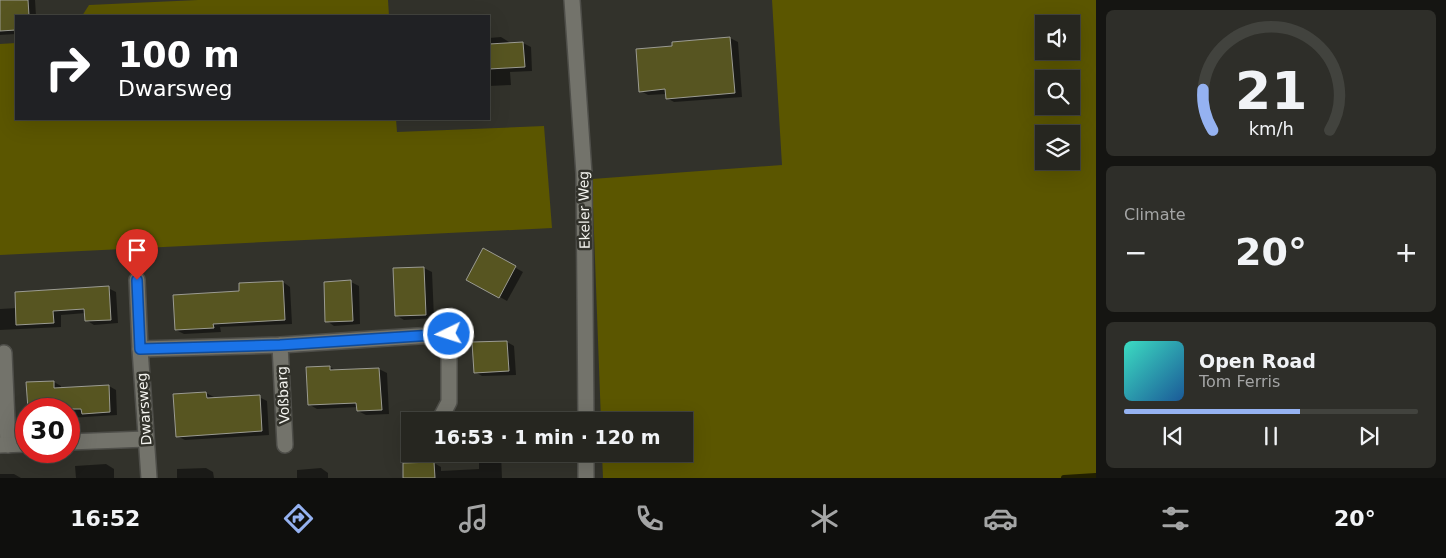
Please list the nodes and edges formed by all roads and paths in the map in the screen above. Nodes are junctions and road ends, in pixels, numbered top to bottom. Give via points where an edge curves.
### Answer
1 (572, 0) edge
2 (137, 280) dead end
3 (280, 345) junction
4 (140, 349) junction
5 (4, 353) dead end
6 (444, 412) edge
7 (586, 412) edge
8 (146, 439) junction
9 (80, 442) edge
10 (4, 445) edge
11 (286, 445) dead end
12 (586, 462) edge
13 (149, 478) edge
14 (586, 478) edge

1 - 7 street, Ekeler Weg via 584,174
2 - 4 street, Dwarsweg
3 - 4 street
3 - 6 street via 449,334 449,402
3 - 11 street, Voßbarg
4 - 8 street, Dwarsweg
5 - 10 street
8 - 9 street
8 - 13 street, Dwarsweg
12 - 14 street

